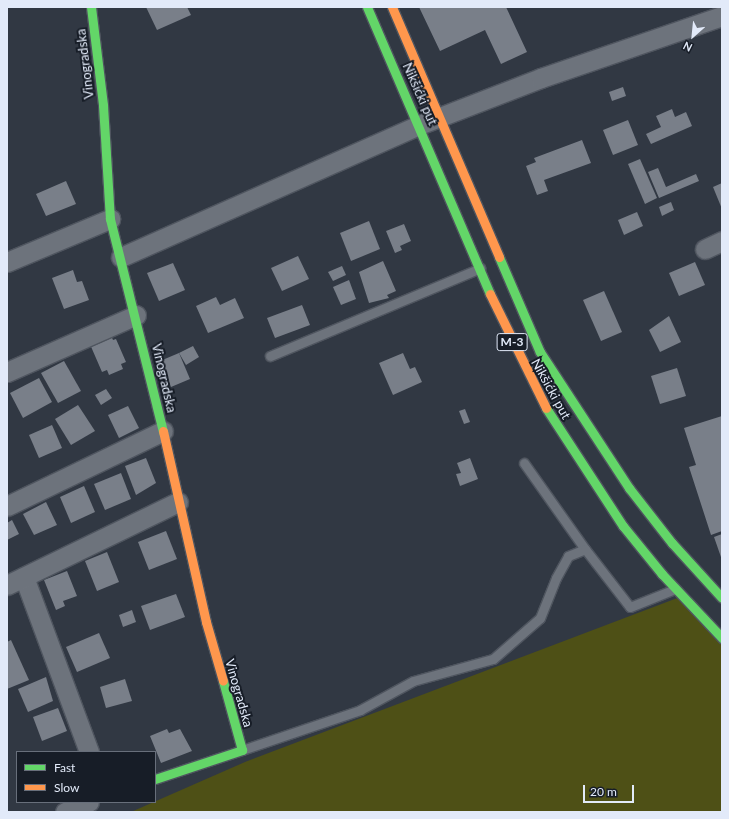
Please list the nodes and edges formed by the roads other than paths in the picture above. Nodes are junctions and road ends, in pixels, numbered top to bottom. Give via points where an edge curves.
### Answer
1 (91, 7) edge
2 (367, 7) edge
3 (392, 7) edge
4 (722, 16) edge
5 (438, 117) junction
6 (420, 125) junction
7 (110, 219) junction
8 (722, 241) edge
9 (705, 249) dead end
10 (121, 257) junction
11 (7, 262) edge
12 (480, 268) junction
13 (136, 315) junction
14 (270, 356) dead end
15 (7, 372) edge
16 (163, 431) junction
17 (524, 464) dead end
18 (178, 502) junction
19 (7, 506) edge
20 (586, 549) junction
21 (24, 577) junction
22 (7, 585) edge
23 (675, 589) junction
24 (722, 598) edge
25 (722, 638) edge
26 (242, 750) junction
27 (89, 751) edge
28 (156, 779) edge
29 (87, 803) edge
30 (65, 812) edge

1 - 7 main road, Vinogradska via 103,104
2 - 6 main road, Nikšićki put / M-3
3 - 5 main road
4 - 5 street via 541,78
5 - 6 street
5 - 24 main road via 540,352 633,493
6 - 10 street
6 - 12 main road, Nikšićki put / M-3
7 - 10 main road, Vinogradska
7 - 11 street
8 - 9 street
10 - 13 main road, Vinogradska
12 - 14 lane
12 - 23 main road, Nikšićki put / M-3 via 520,358 562,435 619,520
13 - 15 street
13 - 16 main road, Vinogradska
16 - 18 main road, Vinogradska
16 - 19 street
17 - 20 lane
18 - 21 street
18 - 26 main road, Vinogradska via 206,622
20 - 23 lane via 630,607
20 - 26 lane via 568,556 540,618 493,659 414,681 360,710
21 - 22 street
21 - 27 street
23 - 25 main road, Nikšićki put / M-3
26 - 28 main road
29 - 30 street

